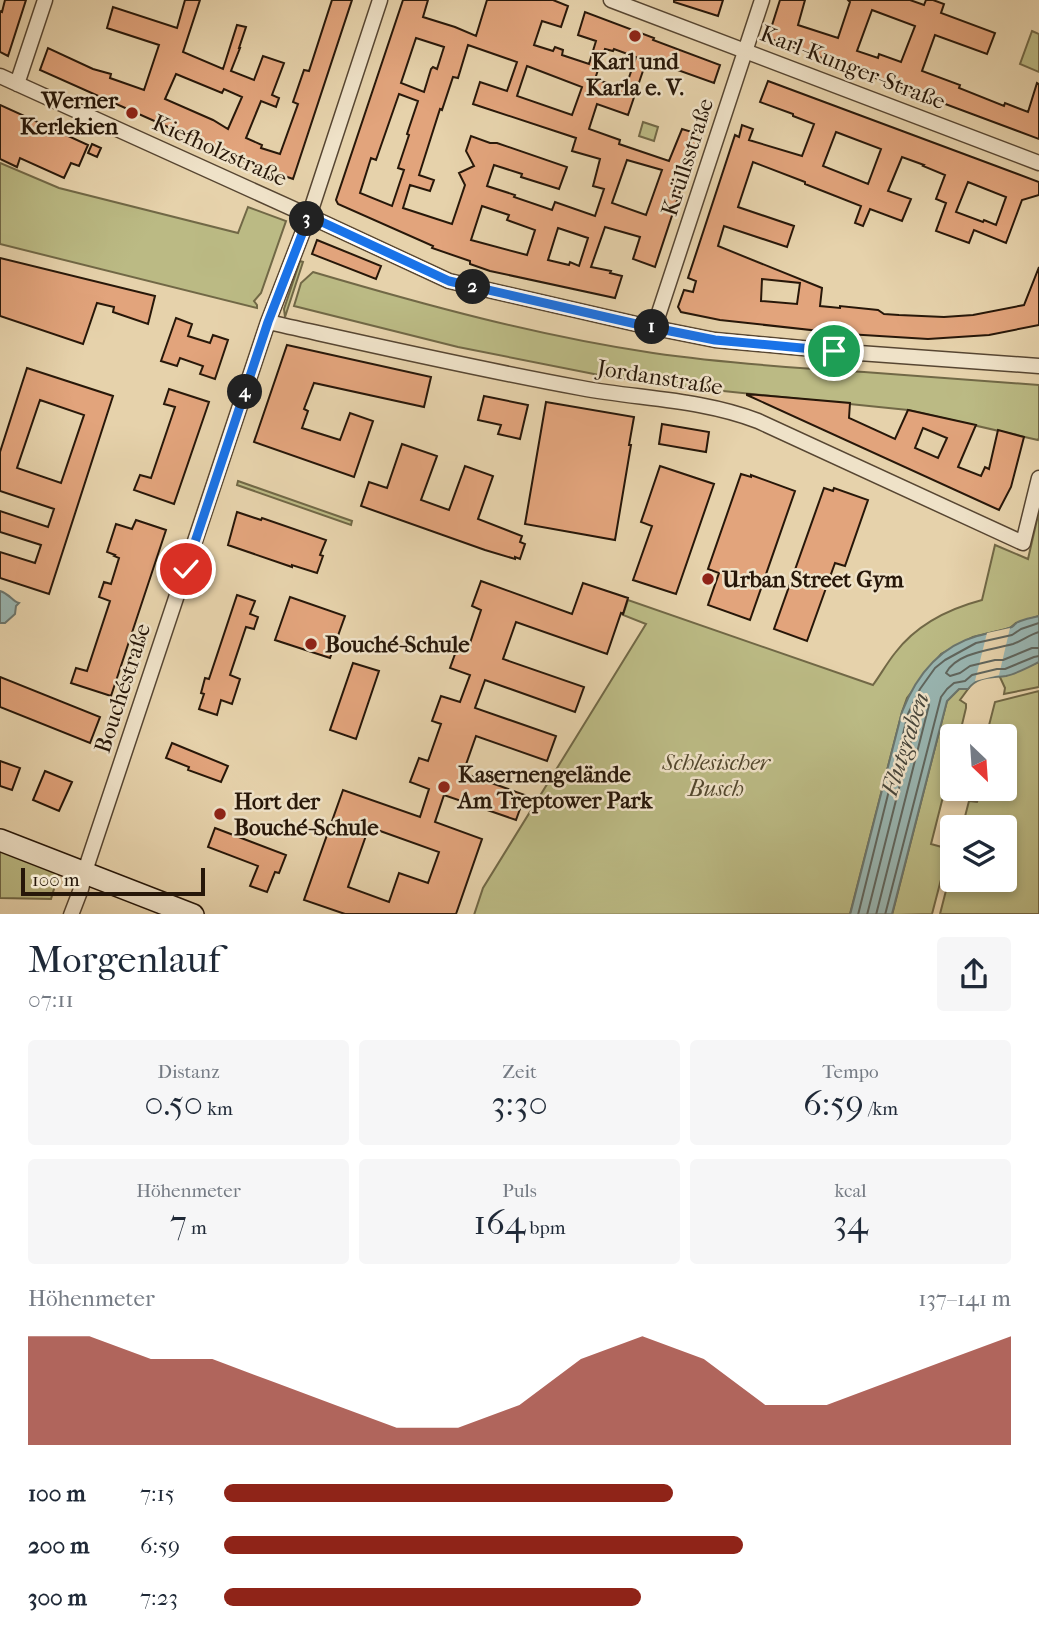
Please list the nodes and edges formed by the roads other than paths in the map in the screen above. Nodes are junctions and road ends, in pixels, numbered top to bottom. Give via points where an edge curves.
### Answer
1 (45, 0) edge
2 (380, 0) edge
3 (611, 0) edge
4 (762, 0) edge
5 (746, 51) junction
6 (0, 76) edge
7 (17, 84) junction
8 (1039, 163) edge
9 (309, 216) junction
10 (268, 322) junction
11 (654, 328) junction
12 (1039, 366) edge
13 (1039, 478) edge
14 (0, 839) edge
15 (85, 873) junction
16 (71, 914) edge
17 (189, 914) edge

1 - 7 street
2 - 9 street, Bouchéstraße
3 - 5 street, Karl-Kunger-Straße
4 - 5 street, Krüllsstraße
5 - 8 street, Karl-Kunger-Straße
5 - 11 street, Krüllsstraße
6 - 7 street, Kiefholzstraße
7 - 9 street, Kiefholzstraße
9 - 10 street, Bouchéstraße
9 - 11 street, Kiefholzstraße via 449,281
10 - 13 street, Jordanstraße via 540,380 737,412 1023,543
10 - 15 street, Bouchéstraße
11 - 12 street, Kiefholzstraße via 715,340
14 - 15 main road
15 - 16 street, Bouchéstraße
15 - 17 main road

